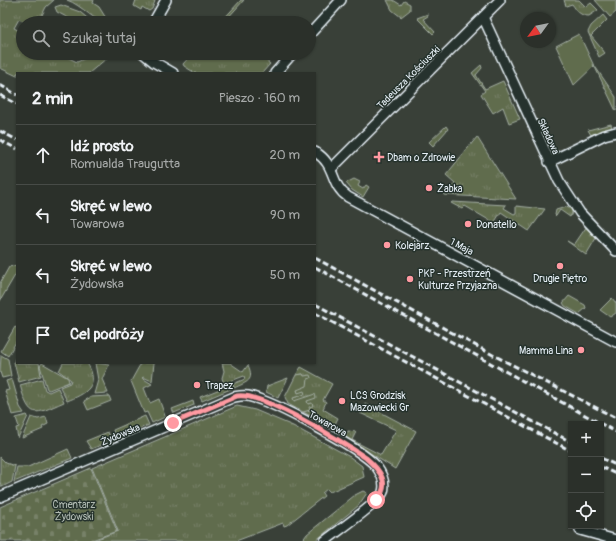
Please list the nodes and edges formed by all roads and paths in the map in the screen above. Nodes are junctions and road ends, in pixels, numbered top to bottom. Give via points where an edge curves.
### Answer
1 (166, 0) edge
2 (341, 0) edge
3 (500, 0) edge
4 (157, 16) edge
5 (483, 17) junction
6 (316, 27) edge
7 (152, 60) edge
8 (287, 60) edge
9 (171, 72) edge
10 (276, 72) edge
11 (616, 132) edge
12 (316, 153) edge
13 (549, 162) junction
14 (331, 169) junction
15 (616, 251) edge
16 (616, 342) edge
17 (250, 396) joint
18 (0, 497) edge
19 (580, 530) dead end
20 (616, 540) edge
21 (325, 541) edge

1 - 4 street
2 - 6 street
3 - 5 street, Tadeusza Kościuszki
5 - 13 street, Składowa
5 - 14 street, Tadeusza Kościuszki
7 - 9 street
8 - 10 street
11 - 13 street via 604,135
12 - 14 street, 1 Maja via 326,159
13 - 15 street, Składowa via 572,203
14 - 16 street, 1 Maja via 340,190 348,197
17 - 18 street, Żydowska via 241,395
17 - 21 street, Towarowa via 286,412 355,451 376,466 383,476 383,491 376,500
19 - 20 street

